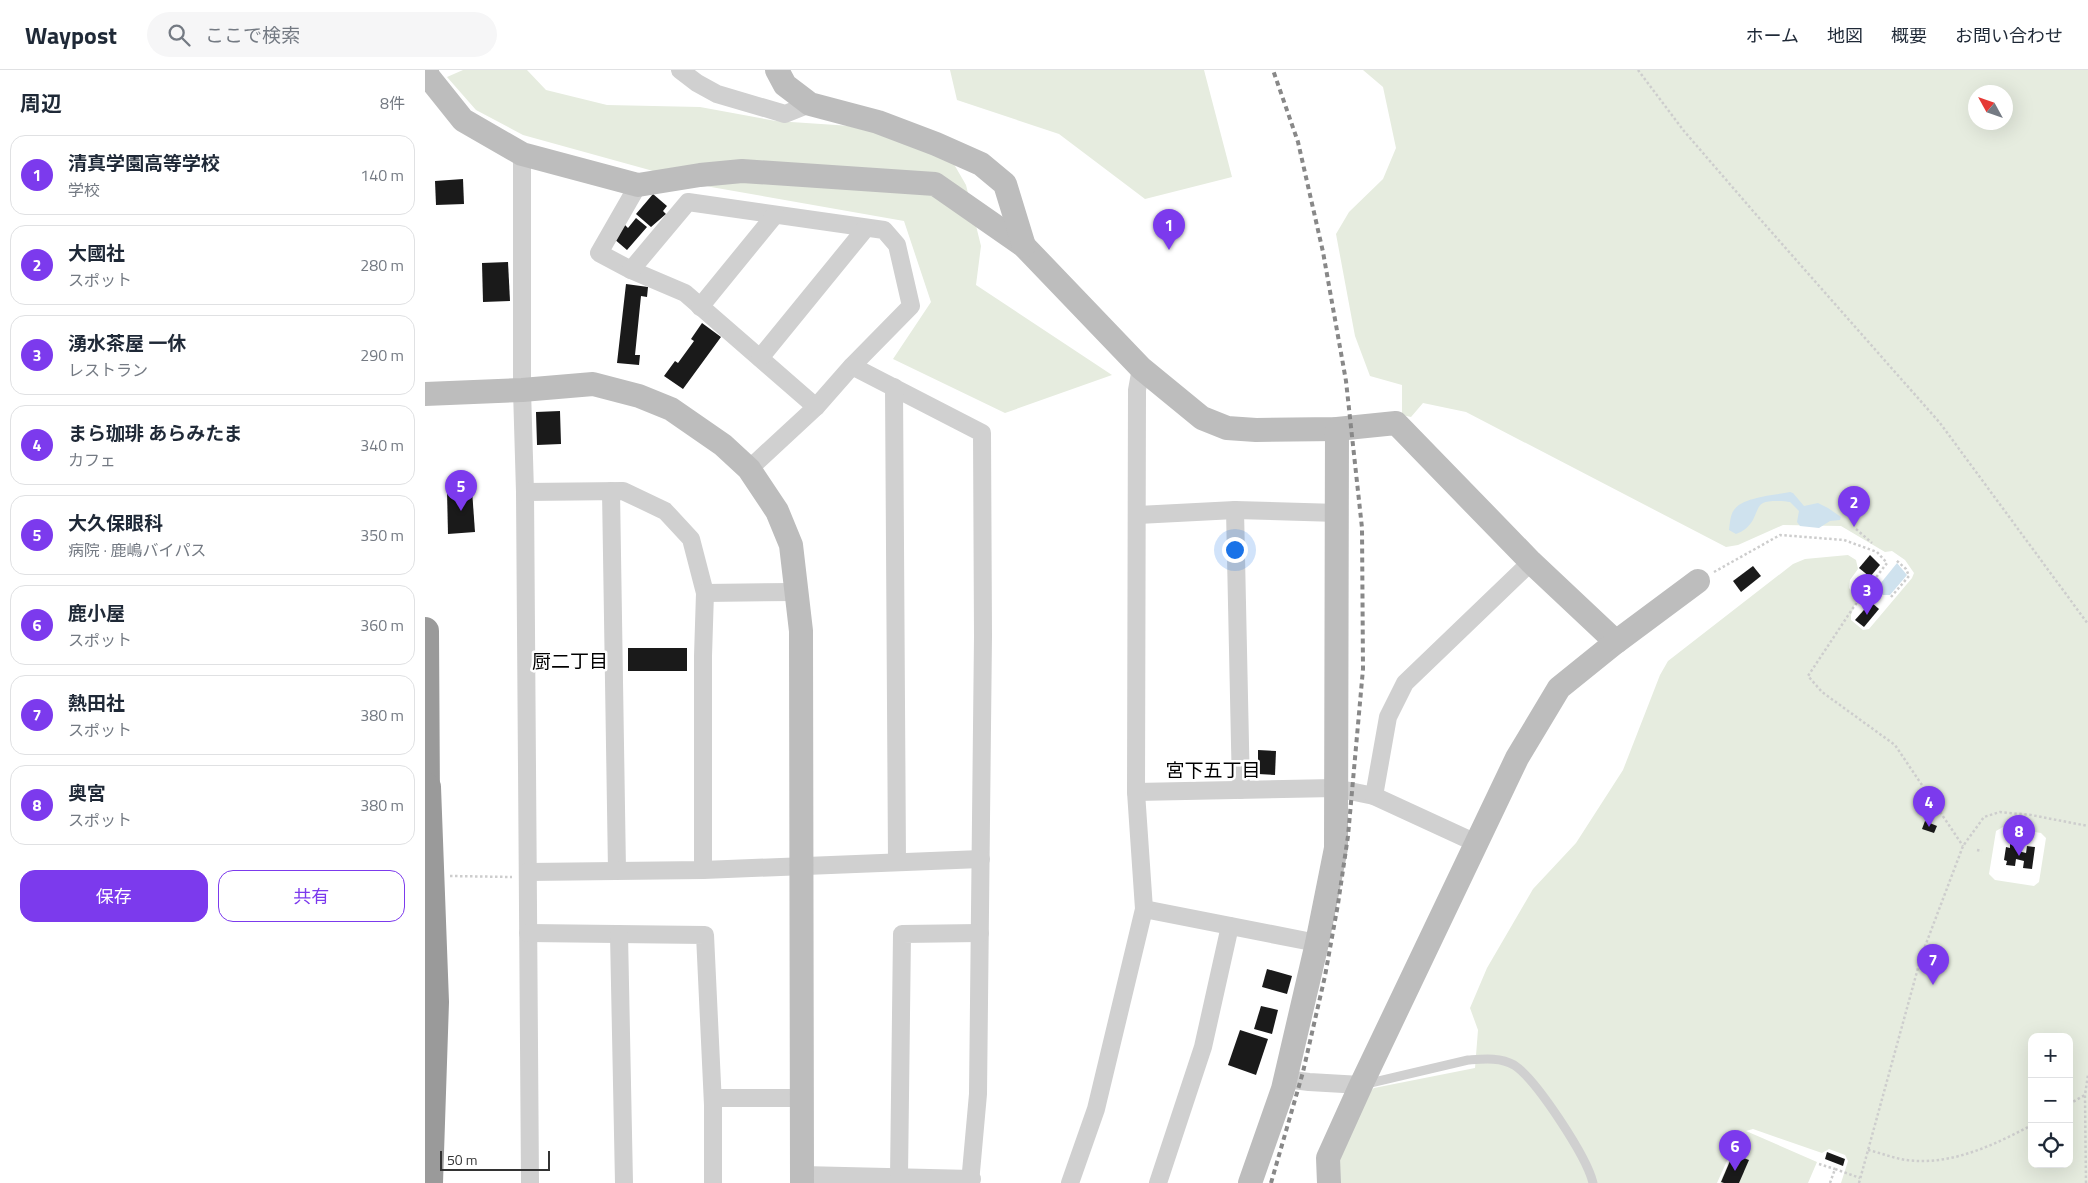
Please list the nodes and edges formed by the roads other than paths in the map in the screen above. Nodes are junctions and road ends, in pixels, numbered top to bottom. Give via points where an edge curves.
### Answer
1 (427, 70) edge
2 (680, 70) edge
3 (777, 70) edge
4 (809, 104) junction
5 (522, 154) junction
6 (638, 185) junction
7 (775, 215) junction
8 (866, 228) junction
9 (1024, 246) junction
10 (631, 270) junction
11 (699, 307) junction
12 (760, 358) junction
13 (852, 366) junction
14 (1141, 368) junction
15 (894, 387) junction
16 (522, 390) junction
17 (425, 394) edge
18 (817, 407) junction
19 (1337, 429) junction
20 (749, 469) junction
21 (611, 491) junction
22 (525, 492) junction
23 (1235, 510) junction
24 (1338, 513) junction
25 (1138, 515) junction
26 (1531, 562) junction
27 (1698, 582) road end
28 (797, 592) junction
29 (705, 593) junction
30 (425, 631) edge
31 (1616, 642) junction
32 (1335, 788) junction
33 (1241, 790) junction
34 (1136, 792) junction
35 (1374, 796) junction
36 (1476, 843) junction
37 (981, 859) junction
38 (897, 862) junction
39 (801, 866) junction
40 (427, 870) edge
41 (703, 870) junction
42 (617, 871) junction
43 (528, 874) junction
44 (1144, 909) junction
45 (1230, 926) junction
46 (980, 932) junction
47 (528, 933) junction
48 (619, 934) junction
49 (1317, 943) junction
50 (1285, 1079) junction
51 (1361, 1085) junction
52 (713, 1098) junction
53 (802, 1098) junction
54 (899, 1177) junction
55 (802, 1179) edge
56 (971, 1181) edge
57 (429, 1183) edge
58 (531, 1183) edge
59 (624, 1183) edge
60 (713, 1183) edge
61 (1070, 1183) edge
62 (1158, 1183) edge
63 (1250, 1183) edge
64 (1329, 1183) edge
65 (1593, 1183) edge

1 - 5 street via 427,75 463,120
2 - 4 street via 717,94 785,114
3 - 4 street via 785,85
4 - 9 street via 878,122 981,164 1005,184
5 - 6 street
5 - 16 street
6 - 9 street via 742,171 935,184
6 - 10 street via 599,253
7 - 8 street
7 - 10 street via 688,202
7 - 11 street
8 - 12 street
8 - 13 street via 884,230 897,245 911,306
9 - 14 street
10 - 11 street via 685,293
11 - 12 street
12 - 18 street
13 - 15 street
13 - 18 street
14 - 19 street via 1201,418 1227,428
14 - 25 street via 1137,390
15 - 37 street via 982,433
15 - 38 street
16 - 17 street
16 - 20 street via 593,384 639,396 671,409 723,445
16 - 22 street
18 - 20 street
19 - 24 street
19 - 26 street via 1396,423
20 - 28 street via 777,511 791,545
21 - 22 street
21 - 29 street via 623,491 665,511 691,539
21 - 42 street
22 - 43 street
23 - 24 street
23 - 25 street
23 - 33 street
24 - 32 street
25 - 34 street
26 - 31 street
26 - 35 street via 1405,682 1388,717
27 - 31 street
28 - 29 street
28 - 39 street via 801,632
29 - 41 street
30 - 40 highway
31 - 36 street via 1559,688 1517,758
32 - 33 street
32 - 35 street
32 - 49 street via 1336,848
33 - 34 street
34 - 44 street
35 - 36 street
36 - 51 street
37 - 38 street
37 - 46 street
38 - 39 street
39 - 41 street
39 - 53 street
40 - 57 highway via 435,1002
41 - 42 street
42 - 43 street
43 - 47 street
44 - 45 street
44 - 61 street via 1096,1109
45 - 49 street
45 - 62 street via 1203,1047
46 - 54 street via 902,934
46 - 56 street via 978,1094
47 - 48 street
47 - 58 street
48 - 52 street via 705,935
48 - 59 street
49 - 50 street
50 - 51 street
50 - 63 street
51 - 64 street via 1328,1158
51 - 65 lane via 1469,1060 1485,1058 1514,1065 1531,1081 1577,1149
52 - 53 street
52 - 60 street
53 - 55 street
54 - 55 street
54 - 56 street

